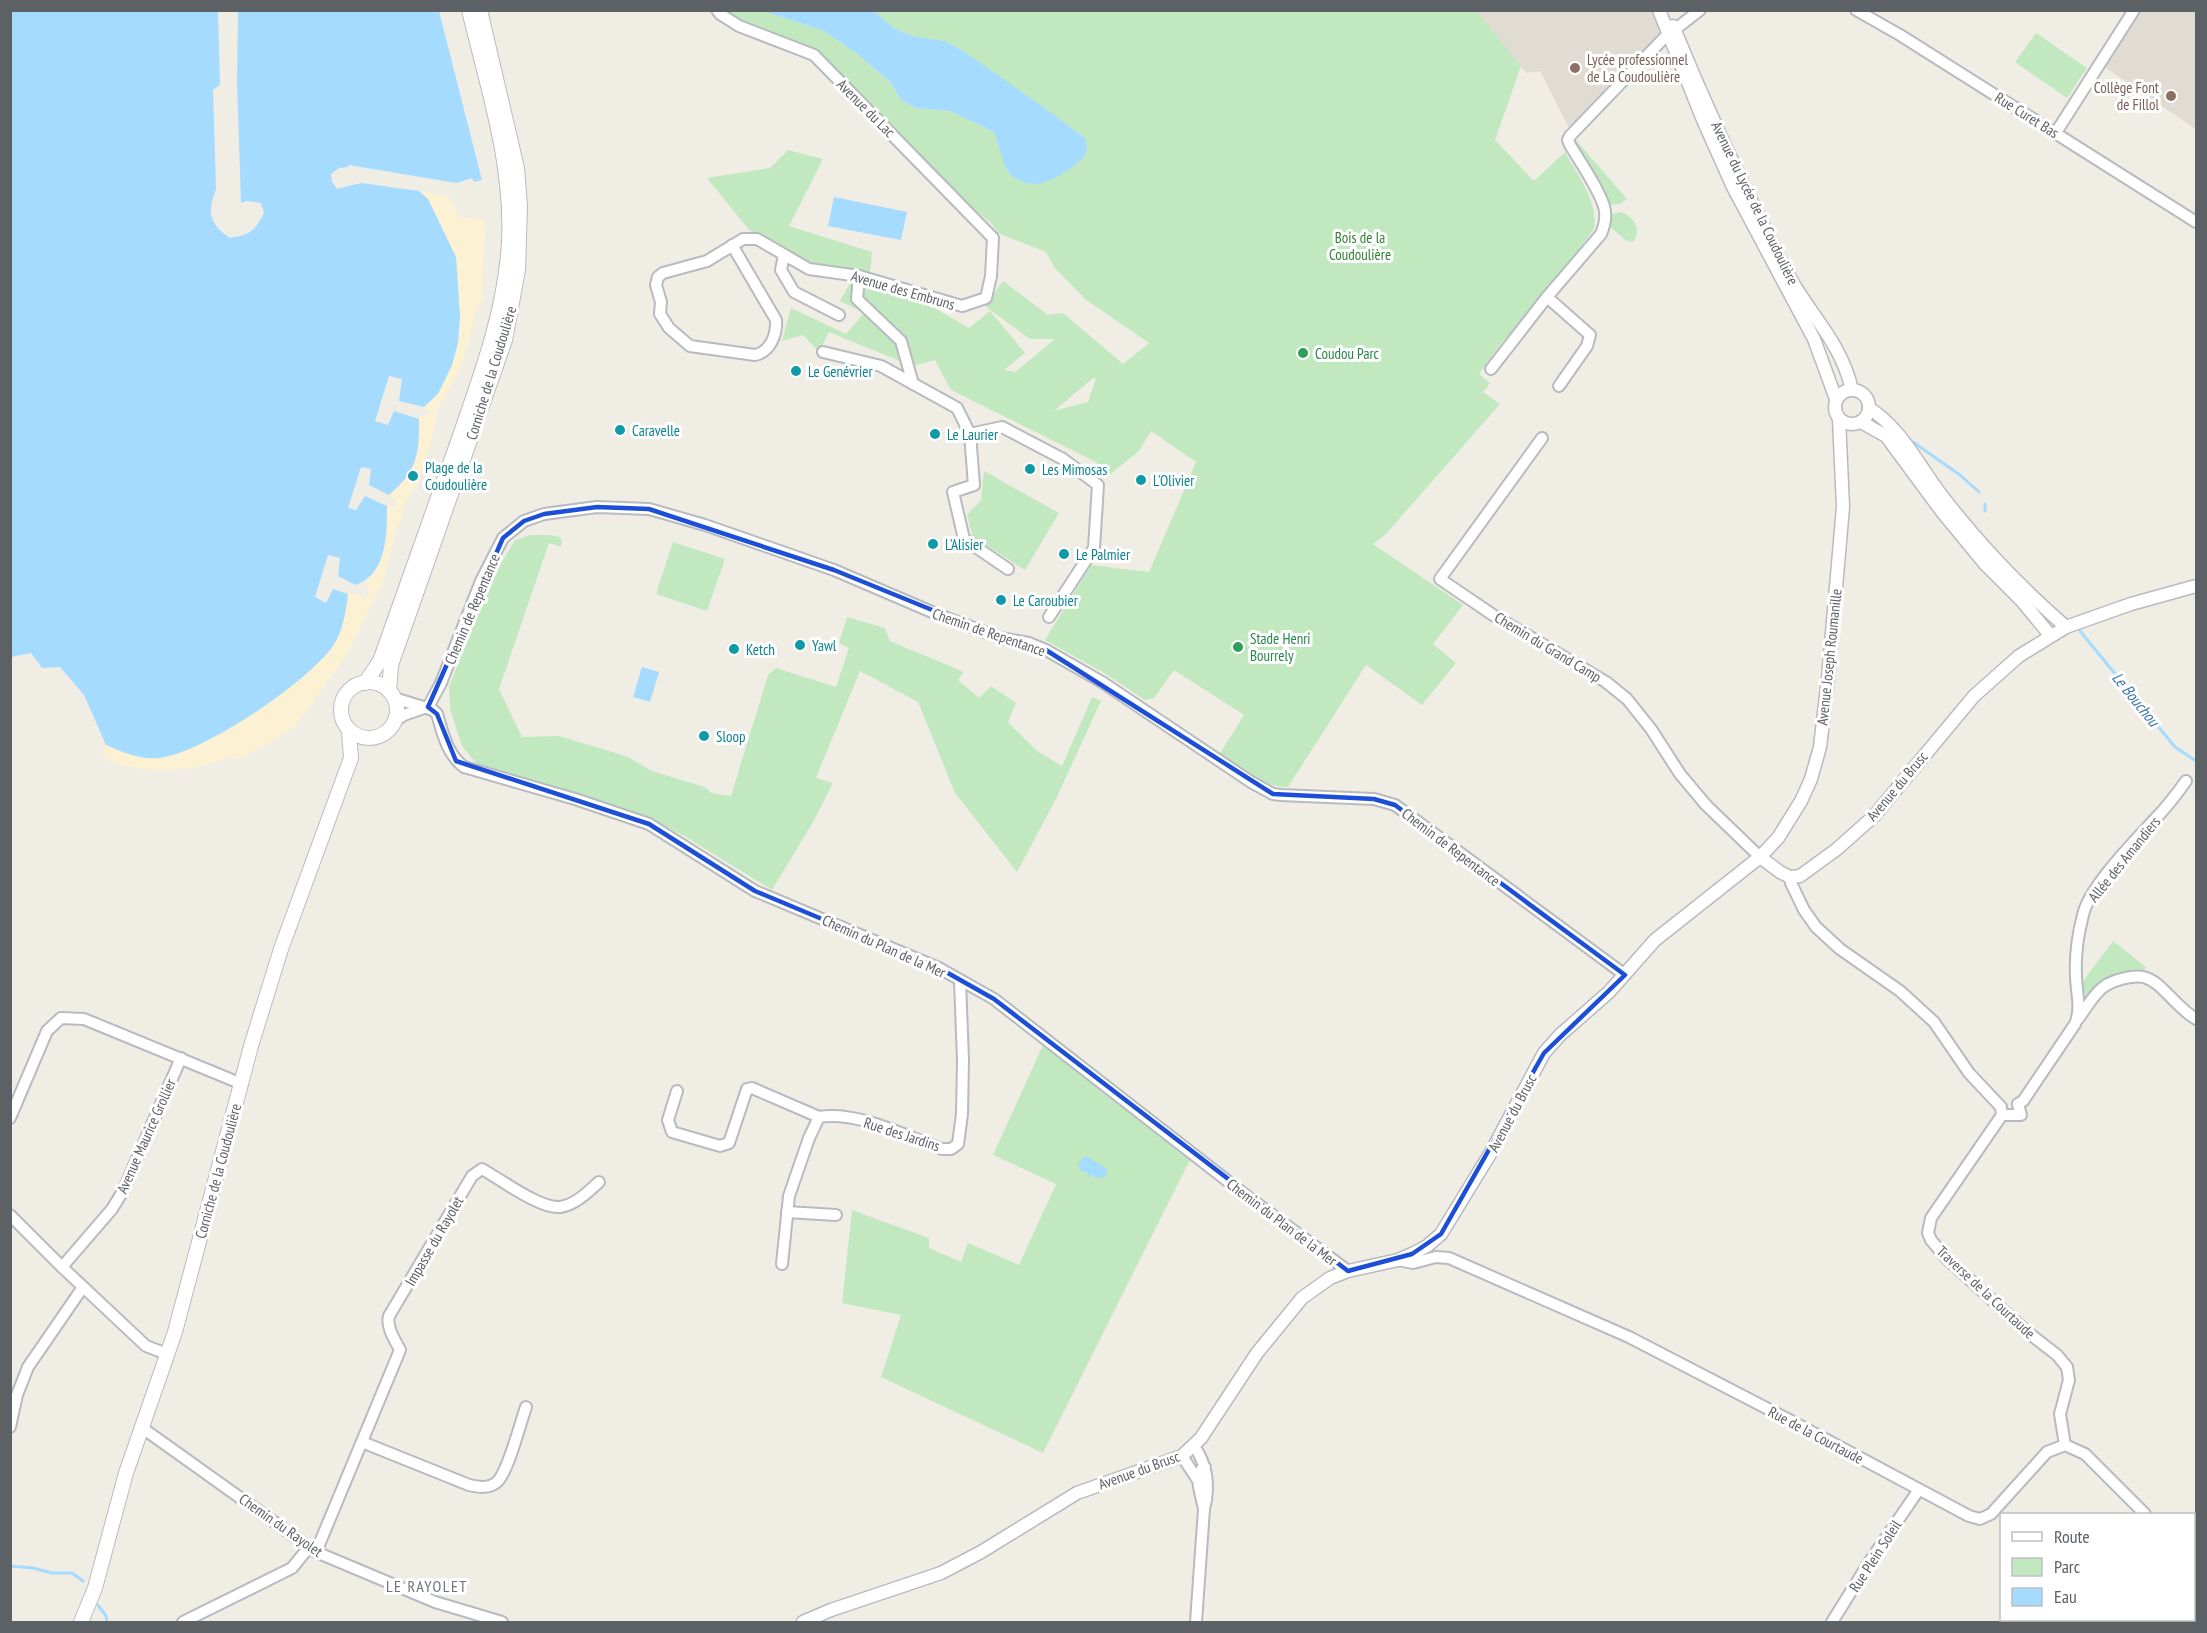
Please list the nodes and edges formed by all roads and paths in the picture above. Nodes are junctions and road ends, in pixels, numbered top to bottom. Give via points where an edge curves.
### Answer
1 (468, 10) edge
2 (480, 10) edge
3 (717, 10) edge
4 (1659, 10) edge
5 (1666, 10) edge
6 (1700, 10) edge
7 (1856, 10) edge
8 (2134, 10) edge
9 (1672, 33) junction
10 (2055, 134) junction
11 (2196, 222) edge
12 (993, 238) joint
13 (733, 245) junction
14 (784, 255) junction
15 (859, 276) junction
16 (1547, 297) junction
17 (839, 315) dead end
18 (823, 352) dead end
19 (1491, 369) dead end
20 (913, 384) junction
21 (1559, 386) dead end
22 (1852, 390) junction
23 (1836, 399) junction
24 (1869, 408) junction
25 (1839, 419) junction
26 (1857, 423) junction
27 (970, 434) junction
28 (1542, 438) dead end
29 (1840, 440) junction
30 (1008, 569) dead end
31 (2196, 586) edge
32 (1049, 617) dead end
33 (2066, 627) junction
34 (2050, 635) junction
35 (365, 683) junction
36 (391, 694) junction
37 (428, 707) junction
38 (395, 721) junction
39 (350, 731) junction
40 (371, 739) junction
41 (351, 758) junction
42 (2186, 781) dead end
43 (1761, 856) junction
44 (1790, 877) junction
45 (1624, 975) junction
46 (960, 981) junction
47 (2196, 1019) edge
48 (2075, 1024) junction
49 (181, 1058) junction
50 (242, 1084) junction
51 (677, 1091) dead end
52 (2002, 1111) junction
53 (819, 1117) junction
54 (10, 1118) edge
55 (599, 1182) dead end
56 (787, 1212) junction
57 (10, 1215) edge
58 (836, 1215) dead end
59 (1435, 1240) junction
60 (1436, 1257) junction
61 (1449, 1258) junction
62 (1398, 1260) junction
63 (782, 1264) dead end
64 (62, 1267) junction
65 (1348, 1271) junction
66 (83, 1287) junction
67 (167, 1354) junction
68 (526, 1407) dead end
69 (10, 1427) edge
70 (141, 1427) junction
71 (362, 1442) junction
72 (2065, 1445) junction
73 (1194, 1446) junction
74 (1182, 1456) junction
75 (1205, 1467) junction
76 (1199, 1483) junction
77 (1918, 1491) junction
78 (1204, 1509) junction
79 (2143, 1513) edge
80 (312, 1550) junction
81 (81, 1623) edge
82 (183, 1623) edge
83 (502, 1623) edge
84 (803, 1623) edge
85 (1196, 1623) edge
86 (1832, 1623) edge

1 - 35 main road, Corniche de la Coudoulière via 505,168 509,240 503,294 483,368 380,661
2 - 36 main road, Corniche de la Coudoulière via 517,168 518,270 505,340 391,665
3 - 12 street, Avenue du Lac via 739,26 814,55
4 - 9 street, Avenue du Lycée de la Coudoulière
5 - 9 street, Avenue du Lycée de la Coudoulière
6 - 9 street
7 - 10 street, Rue Curet Bas
8 - 10 street
9 - 16 street via 1568,140 1605,210 1605,223 1601,234
9 - 22 street, Avenue du Lycée de la Coudoulière via 1741,182 1788,274 1835,345
9 - 23 street, Avenue du Lycée de la Coudoulière via 1703,120 1743,207 1814,339
10 - 11 street, Rue Curet Bas
12 - 15 street, Avenue des Embruns via 986,298 962,306
13 - 13 street, Avenue des Embruns via 776,320 769,347 760,354 690,346 669,328 660,314 658,277 707,261
13 - 14 street, Avenue des Embruns via 752,238
14 - 15 street, Avenue des Embruns via 809,269
14 - 17 street via 781,270 794,292
15 - 20 street via 857,299 901,341
16 - 19 street
16 - 21 street via 1590,335 1587,346
18 - 20 street via 881,366
20 - 27 street via 957,408
22 - 23 street
22 - 24 street via 1864,395
23 - 25 street via 1834,409
24 - 26 street
24 - 33 street via 1886,418 1994,560
25 - 26 street
25 - 29 street, Avenue Joseph Roumanille
26 - 29 street
26 - 34 street via 1886,436 1985,564
27 - 30 street via 974,485 953,492 964,539
27 - 32 street via 1002,427 1063,459 1098,485 1094,548
28 - 43 street, Chemin du Grand Camp via 1440,579 1627,699 1706,805
29 - 43 street, Avenue Joseph Roumanille via 1841,539 1820,747 1801,801 1778,838
31 - 33 street, Avenue du Brusc
33 - 34 street, Avenue du Brusc
34 - 44 street, Avenue du Brusc via 2019,656 1974,696 1874,816 1838,849 1800,876
35 - 36 main road via 378,684
35 - 39 main road via 349,690 341,706 342,721
36 - 37 street
36 - 38 main road via 396,705
37 - 38 street
37 - 45 street, Chemin de Repentance via 503,538 524,521 544,514 597,507 649,509 834,570 928,611 1046,650 1273,794 1374,799 1395,805
37 - 46 street, Chemin du Plan de la Mer via 437,714 445,741 464,767 649,824 755,891 939,968
38 - 40 main road via 385,733
39 - 40 main road
39 - 41 main road
40 - 41 main road
41 - 50 main road, Corniche de la Coudoulière via 291,920
42 - 48 street, Allée des Amandiers via 2087,902 2077,955 2079,1014
43 - 44 street
43 - 45 street, Avenue du Brusc via 1655,940
44 - 52 street via 1816,927 1934,1022 1969,1073
45 - 59 street, Avenue du Brusc via 1544,1053 1490,1154 1448,1226
46 - 53 street, Rue des Jardins via 963,1060 958,1144 942,1149 867,1122 835,1115
46 - 65 street, Chemin du Plan de la Mer via 994,999
47 - 48 street via 2156,983 2137,976 2106,983
48 - 52 street, Allée des Amandiers via 2019,1110
49 - 50 street
49 - 54 street via 84,1019 61,1018 47,1031
49 - 64 street, Avenue Maurice Grollier via 123,1191
50 - 67 main road, Corniche de la Coudoulière
51 - 53 street via 669,1120 672,1132 720,1146 729,1143 747,1089
52 - 72 street, Traverse de la Courtaude via 1931,1218 1928,1233 1946,1258 2067,1367 2061,1414
53 - 56 street via 792,1186
55 - 71 street, Impasse du Rayolet via 579,1199 562,1207 548,1207 482,1169 472,1176 389,1316 390,1329 400,1350
56 - 58 street
56 - 63 street
57 - 64 street
59 - 60 street via 1432,1253
59 - 61 street, Rue de la Courtaude
59 - 62 street, Avenue du Brusc
60 - 61 street, Rue de la Courtaude
60 - 62 street, Rue de la Courtaude via 1413,1263
61 - 77 street, Rue de la Courtaude via 1629,1337
62 - 65 street, Avenue du Brusc
64 - 66 street
65 - 73 street, Avenue du Brusc via 1315,1287 1291,1309
66 - 67 street via 146,1346
66 - 69 street via 28,1367
67 - 70 main road, Corniche de la Coudoulière
68 - 71 street via 503,1474 495,1484 482,1487
70 - 80 street, Chemin du Rayolet
70 - 81 main road, Corniche de la Coudoulière via 95,1588
71 - 80 street, Impasse du Rayolet
72 - 77 street, Rue de la Courtaude via 2047,1452 1980,1520
72 - 79 street via 2085,1454
73 - 74 street, Avenue du Brusc
73 - 75 street
74 - 76 street
74 - 84 street, Avenue du Brusc via 1077,1493 941,1573
75 - 76 street
75 - 78 street via 1208,1487
76 - 78 street
77 - 86 street, Rue Plein Soleil
78 - 85 street
80 - 82 street, Impasse du Rayolet via 292,1568
80 - 83 street, Chemin du Rayolet via 435,1602

